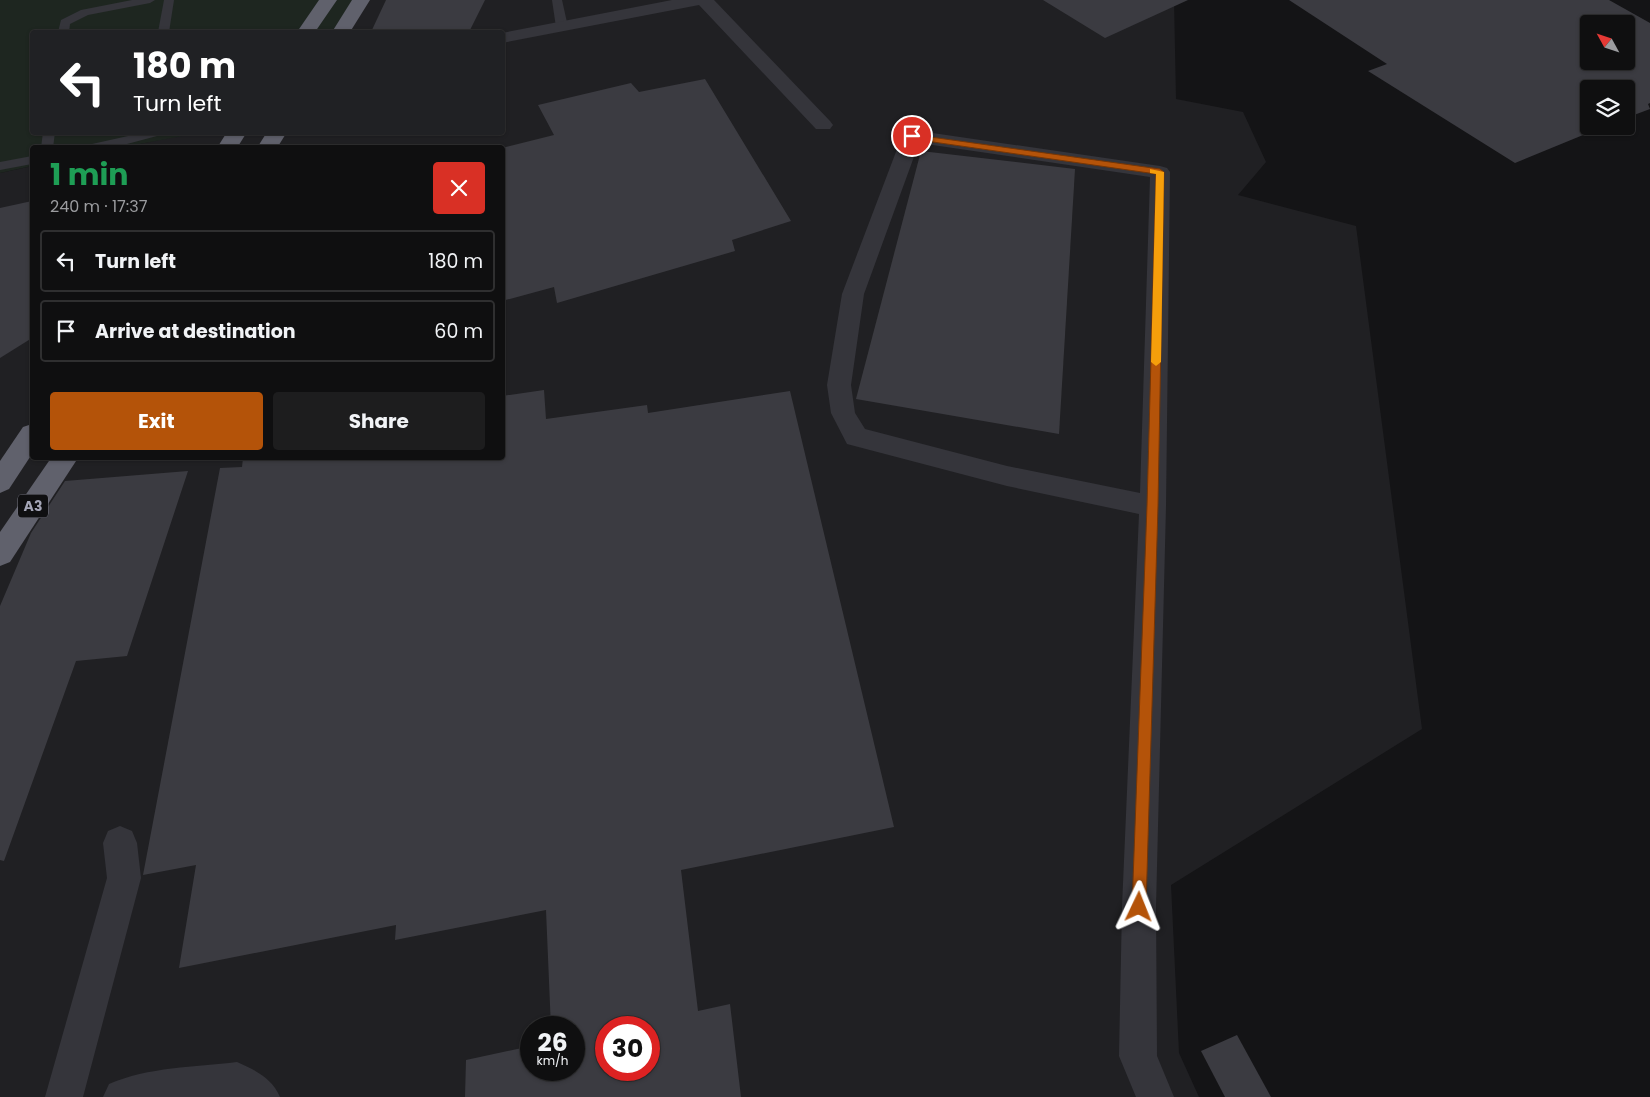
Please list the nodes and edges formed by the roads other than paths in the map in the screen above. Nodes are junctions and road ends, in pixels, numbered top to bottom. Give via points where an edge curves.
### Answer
1 (150, 0) edge
2 (169, 0) edge
3 (328, 0) edge
4 (361, 0) edge
5 (557, 0) edge
6 (699, 0) edge
7 (704, 0) edge
8 (562, 27) junction
9 (64, 30) edge
10 (163, 30) edge
11 (307, 30) edge
12 (342, 30) edge
13 (505, 37) edge
14 (823, 125) dead end
15 (142, 135) edge
16 (104, 145) edge
17 (30, 160) edge
18 (0, 166) edge
19 (30, 437) edge
20 (64, 460) edge
21 (0, 482) edge
22 (1153, 506) junction
23 (0, 554) edge
24 (120, 843) dead end
25 (64, 1097) edge
26 (122, 1097) edge
27 (261, 1097) edge
28 (1155, 1097) edge

1 - 9 lane via 84,12 65,22
2 - 10 lane
3 - 11 highway
4 - 12 highway
5 - 8 lane
6 - 8 street
7 - 14 street
8 - 13 street
15 - 16 lane
17 - 18 lane
19 - 21 highway, A3
20 - 23 highway, A3
22 - 22 street via 1007,476 856,437 843,413 840,385 853,294 912,136 1160,172
22 - 28 street via 1139,907 1138,1056
24 - 25 street via 124,878
26 - 27 street via 237,1081

